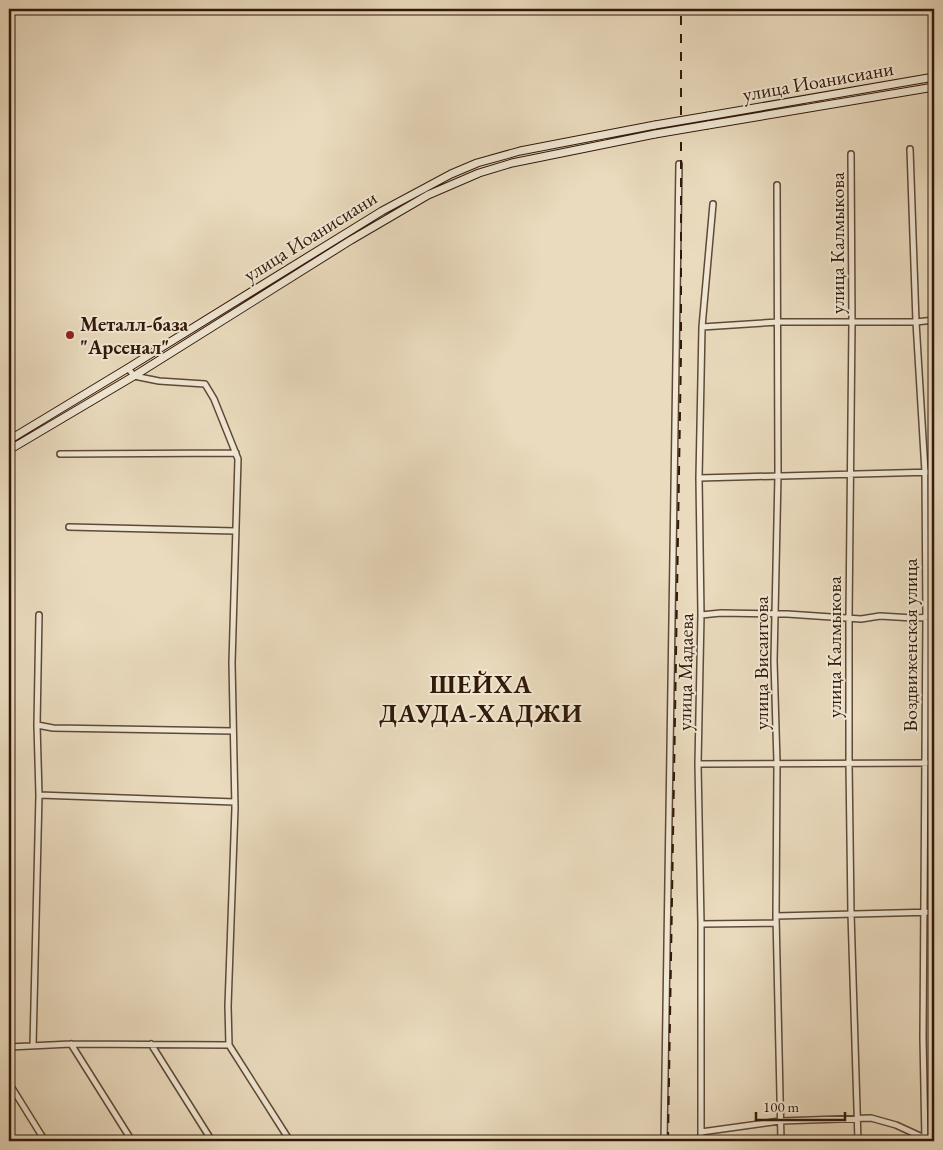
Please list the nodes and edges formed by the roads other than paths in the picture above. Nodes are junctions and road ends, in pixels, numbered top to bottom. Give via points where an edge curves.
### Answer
1 (934, 77) edge
2 (934, 87) edge
3 (910, 149) dead end
4 (851, 154) dead end
5 (679, 164) dead end
6 (777, 185) dead end
7 (713, 204) dead end
8 (934, 320) edge
9 (778, 322) junction
10 (852, 322) junction
11 (916, 322) junction
12 (702, 327) junction
13 (128, 368) junction
14 (134, 376) junction
15 (9, 440) edge
16 (9, 450) edge
17 (236, 453) junction
18 (60, 454) dead end
19 (925, 472) junction
20 (934, 472) edge
21 (851, 473) junction
22 (778, 475) junction
23 (699, 478) junction
24 (69, 527) dead end
25 (235, 531) junction
26 (39, 615) dead end
27 (775, 615) junction
28 (701, 616) junction
29 (926, 617) junction
30 (934, 617) edge
31 (849, 618) junction
32 (37, 725) junction
33 (233, 731) junction
34 (925, 762) junction
35 (934, 762) edge
36 (777, 763) junction
37 (849, 763) junction
38 (698, 764) junction
39 (39, 795) junction
40 (235, 802) junction
41 (923, 911) junction
42 (934, 912) edge
43 (851, 913) junction
44 (776, 916) junction
45 (776, 923) junction
46 (700, 924) junction
47 (71, 1044) junction
48 (151, 1044) junction
49 (229, 1045) junction
50 (9, 1046) edge
51 (33, 1046) junction
52 (9, 1083) edge
53 (858, 1120) junction
54 (780, 1121) junction
55 (701, 1132) junction
56 (925, 1140) edge
57 (46, 1141) edge
58 (132, 1141) edge
59 (212, 1141) edge
60 (290, 1141) edge
61 (664, 1141) edge
62 (701, 1141) edge
63 (781, 1141) edge
64 (858, 1141) edge
65 (931, 1141) edge

1 - 13 main road, улица Иоанисиани, bridge via 655,125 520,151 477,163 382,211
2 - 14 main road, улица Иоанисиани, bridge via 655,134 512,163 479,173 436,192 351,240
3 - 11 street, Воздвиженская улица
4 - 10 street, улица Калмыкова
5 - 61 street
6 - 9 street, улица Висаитова
7 - 12 street, улица Мадаева
8 - 11 street
9 - 10 street
9 - 12 street
9 - 22 street, улица Висаитова
10 - 11 street
10 - 21 street, улица Калмыкова
11 - 19 street, Воздвиженская улица
12 - 23 street, улица Мадаева
13 - 14 street
13 - 15 main road, улица Иоанисиани
14 - 16 main road, улица Иоанисиани
14 - 17 street via 205,384
17 - 18 street
17 - 25 street
19 - 20 street
19 - 21 street
19 - 29 street, Воздвиженская улица
21 - 22 street
21 - 31 street, улица Калмыкова
22 - 23 street
22 - 27 street, улица Висаитова
23 - 28 street, улица Мадаева
24 - 25 street
25 - 33 street
26 - 32 street
27 - 28 street via 721,613
27 - 31 street
27 - 36 street, улица Висаитова
28 - 38 street, улица Мадаева
29 - 30 street
29 - 31 street
29 - 34 street, Воздвиженская улица
31 - 37 street, улица Калмыкова
32 - 33 street via 53,728
32 - 39 street
33 - 40 street
34 - 35 street
34 - 37 street
34 - 41 street, Воздвиженская улица
36 - 37 street
36 - 38 street
36 - 44 street, улица Висаитова
37 - 43 street, улица Калмыкова
38 - 46 street, улица Мадаева
39 - 40 street
39 - 51 street
40 - 49 street
41 - 42 street
41 - 43 street
41 - 56 street, Воздвиженская улица
43 - 44 street
43 - 53 street, улица Калмыкова
44 - 45 street, улица Висаитова
45 - 46 street
45 - 54 street, улица Висаитова
46 - 55 street, улица Мадаева
47 - 48 street
47 - 51 street
47 - 58 street
48 - 49 street
48 - 59 street
49 - 60 street
50 - 51 street
52 - 57 street
53 - 54 street
53 - 56 street via 871,1118 888,1123
53 - 64 street, улица Калмыкова
54 - 55 street
54 - 63 street, улица Висаитова
55 - 62 street, улица Мадаева
56 - 65 street

